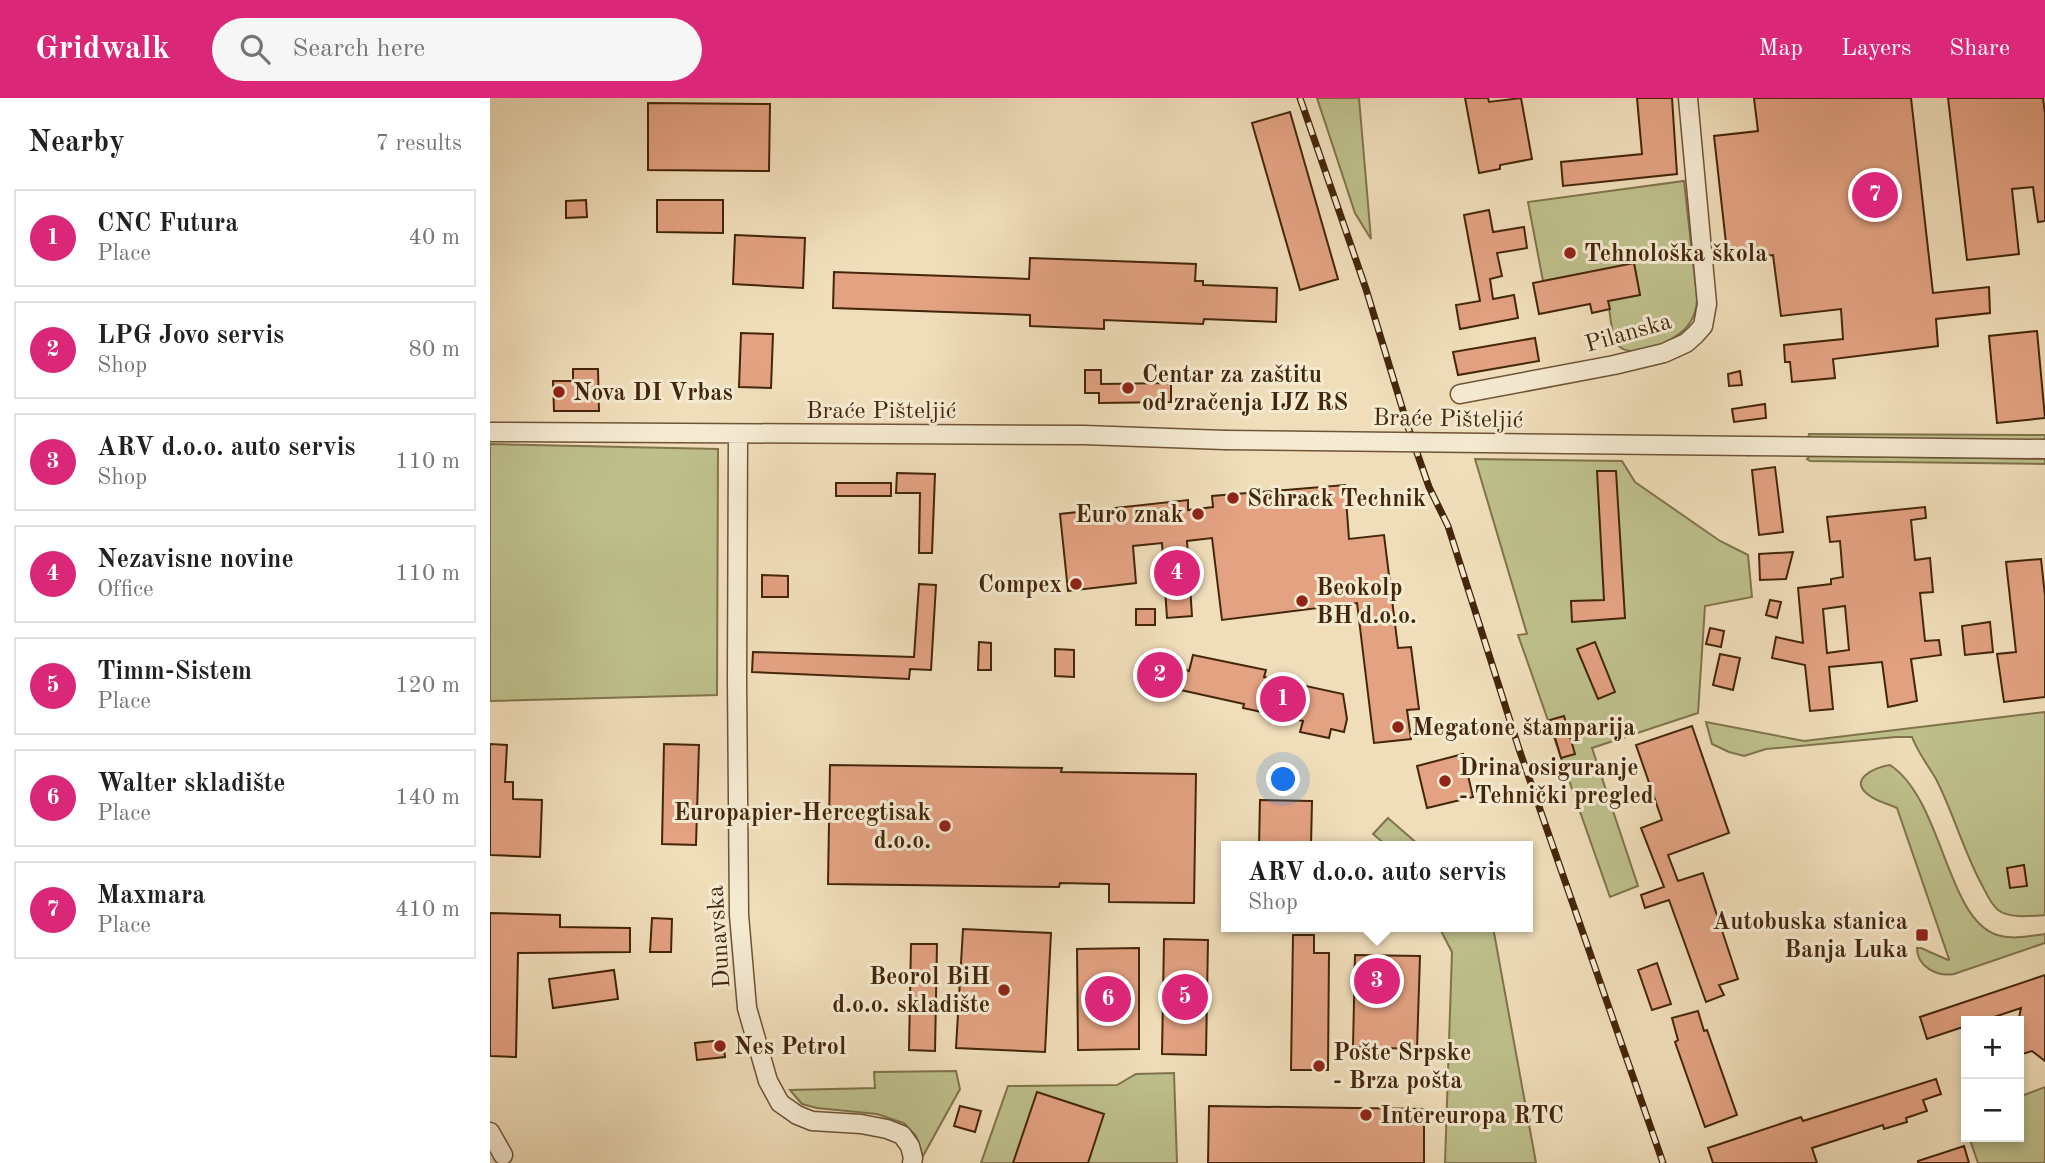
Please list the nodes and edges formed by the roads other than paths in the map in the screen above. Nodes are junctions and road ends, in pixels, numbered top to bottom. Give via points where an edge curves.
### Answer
1 (1688, 98) edge
2 (1460, 394) dead end
3 (490, 432) edge
4 (738, 435) junction
5 (2039, 448) edge
6 (490, 1132) edge
7 (503, 1155) dead end
8 (912, 1163) edge

1 - 2 street, Pilanska via 1707,304 1703,326 1686,343 1651,357
3 - 4 street, Braće Pišteljić
4 - 5 street, Braće Pišteljić, bridge
4 - 8 street, Dunavska via 739,906 747,1008 768,1081 780,1104 812,1121 861,1124 902,1135 910,1146
6 - 7 street

